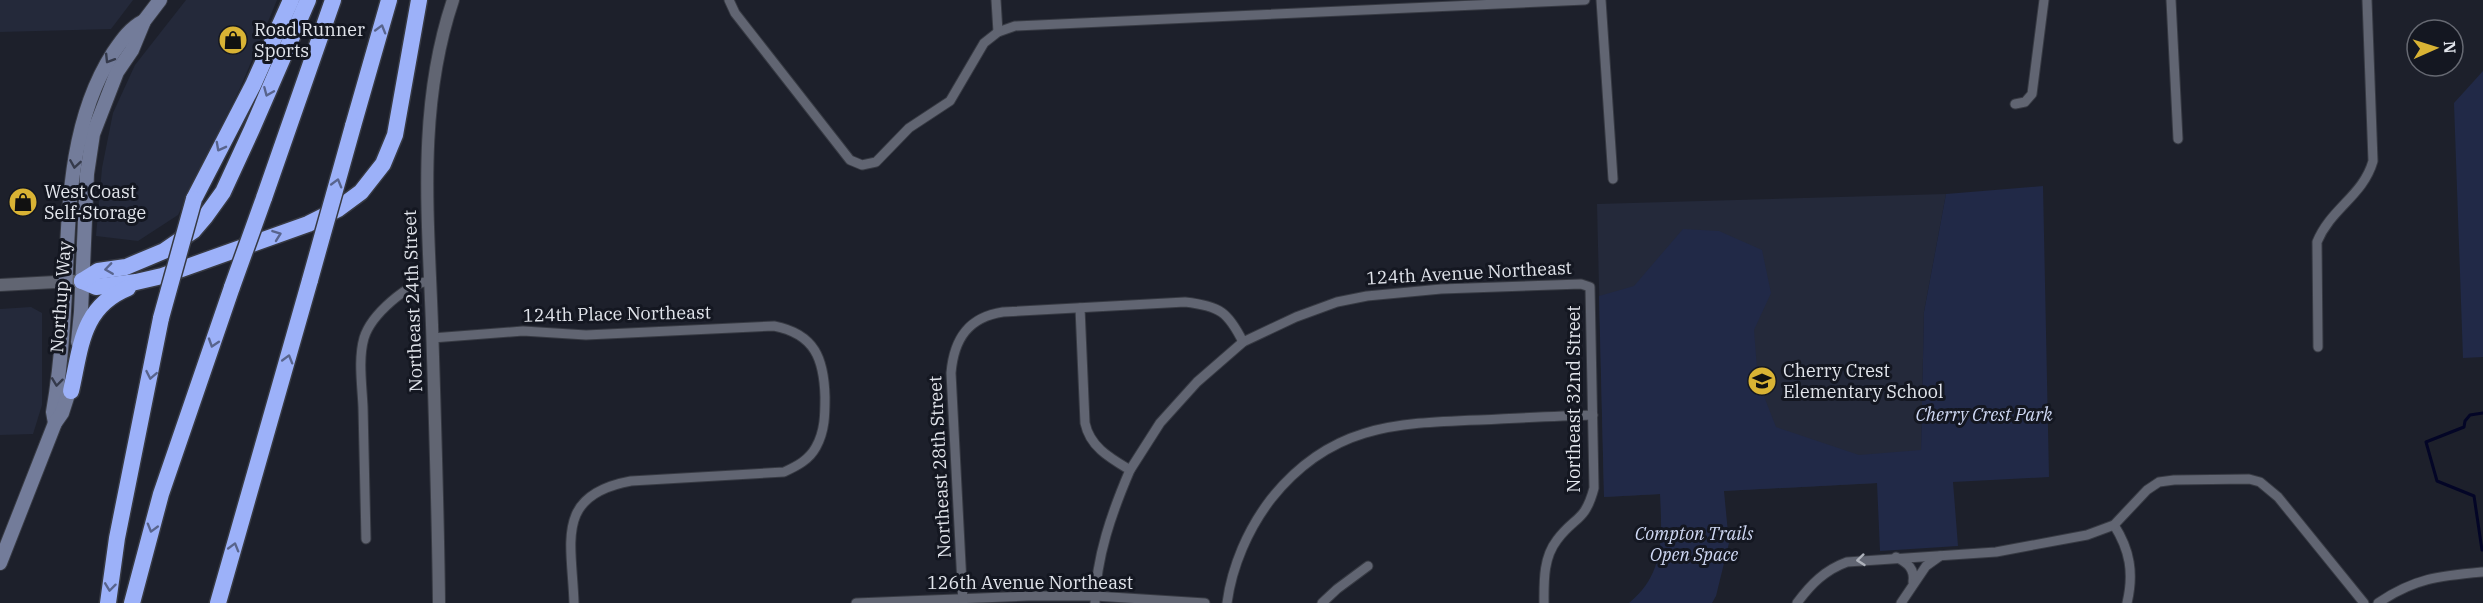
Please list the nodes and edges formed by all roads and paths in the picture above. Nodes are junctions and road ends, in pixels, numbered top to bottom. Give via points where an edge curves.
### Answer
1 (160, 0) edge
2 (291, 0) edge
3 (308, 0) edge
4 (333, 0) edge
5 (389, 0) edge
6 (419, 0) edge
7 (453, 0) edge
8 (729, 0) edge
9 (996, 0) edge
10 (1585, 0) edge
11 (1601, 0) edge
12 (2044, 0) edge
13 (2171, 0) edge
14 (2367, 0) edge
15 (1481, 2) edge
16 (998, 32) junction
17 (2015, 104) dead end
18 (2178, 139) dead end
19 (1613, 179) dead end
20 (151, 279) junction
21 (74, 281) junction
22 (430, 281) junction
23 (0, 285) edge
24 (1590, 287) joint
25 (1080, 308) junction
26 (432, 338) junction
27 (1243, 342) junction
28 (2318, 347) dead end
29 (71, 391) junction
30 (1593, 415) junction
31 (55, 423) junction
32 (1130, 470) junction
33 (2114, 525) junction
34 (366, 539) dead end
35 (1940, 556) junction
36 (1896, 557) junction
37 (0, 563) edge
38 (1368, 566) dead end
39 (2483, 572) edge
40 (1913, 582) junction
41 (1095, 599) edge
42 (962, 601) edge
43 (108, 603) edge
44 (132, 603) edge
45 (218, 603) edge
46 (439, 603) edge
47 (573, 603) edge
48 (856, 603) edge
49 (1205, 603) edge
50 (1227, 603) edge
51 (1322, 603) edge
52 (1544, 603) edge
53 (1797, 603) edge
54 (1901, 603) edge
55 (2127, 603) edge
56 (2364, 603) edge
57 (2378, 603) edge

1 - 21 main road, Northup Way via 117,72 96,122
2 -> 43 highway, bridge via 253,85 194,199 161,318 117,538
3 -> 21 highway via 252,129 222,192 205,217 193,231 164,251 126,267 98,271
4 -> 44 highway, bridge via 161,494
45 -> 5 highway, bridge
20 -> 6 highway via 308,224 361,192 383,164 395,135
7 - 22 street, Northeast 24th Street via 435,67 428,119
8 - 16 street via 735,13 850,160 862,165 876,162 909,128 950,101 984,43
9 - 16 street
10 - 15 street
11 - 19 street
12 - 17 street via 2031,94 2025,102
13 - 18 street
14 - 28 street via 2373,161 2368,177 2323,226 2317,242
15 - 16 street via 1045,23
20 - 21 highway via 96,287
20 - 29 highway via 109,297 97,308 87,325
21 - 23 street
21 - 29 main road, Northup Way via 81,312
21 -> 31 main road via 52,412
22 - 26 street, Northeast 24th Street
22 - 34 street via 418,282 378,313 364,339
24 - 27 street, 124th Avenue Northeast via 1581,284 1367,296 1336,302
24 - 30 street, Northeast 32nd Street
25 - 27 street via 1202,304 1218,309 1232,320
25 - 32 street via 1088,436 1106,455
25 - 42 street, Northeast 28th Street via 988,314 965,332 952,357
26 - 46 street, Northeast 24th Street
26 - 47 street, 124th Place Northeast via 774,326 800,336 817,353 824,378 825,417 816,447 808,457 784,472 631,481 599,490 580,503 573,521
27 - 32 street, 124th Avenue Northeast via 1160,423
29 - 31 main road, Northup Way
30 - 50 street via 1403,423 1333,445 1284,483 1257,518 1240,553
30 - 52 street, Northeast 32nd Street via 1594,488 1582,518 1557,539 1550,551
31 - 37 main road, Northup Way
32 - 41 street, 124th Avenue Northeast via 1106,536
33 - 35 street via 2036,545
33 - 55 street via 2130,556
33 - 56 street via 2159,482 2260,482 2283,503
35 - 36 street
35 - 40 street
36 - 40 street via 1911,568
36 -> 53 street via 1858,559 1831,568 1807,588
38 - 51 street
39 - 57 street via 2421,580
40 - 54 street
41 - 42 street, 126th Avenue Northeast
41 - 49 street, 126th Avenue Northeast
42 - 48 street, 126th Avenue Northeast

